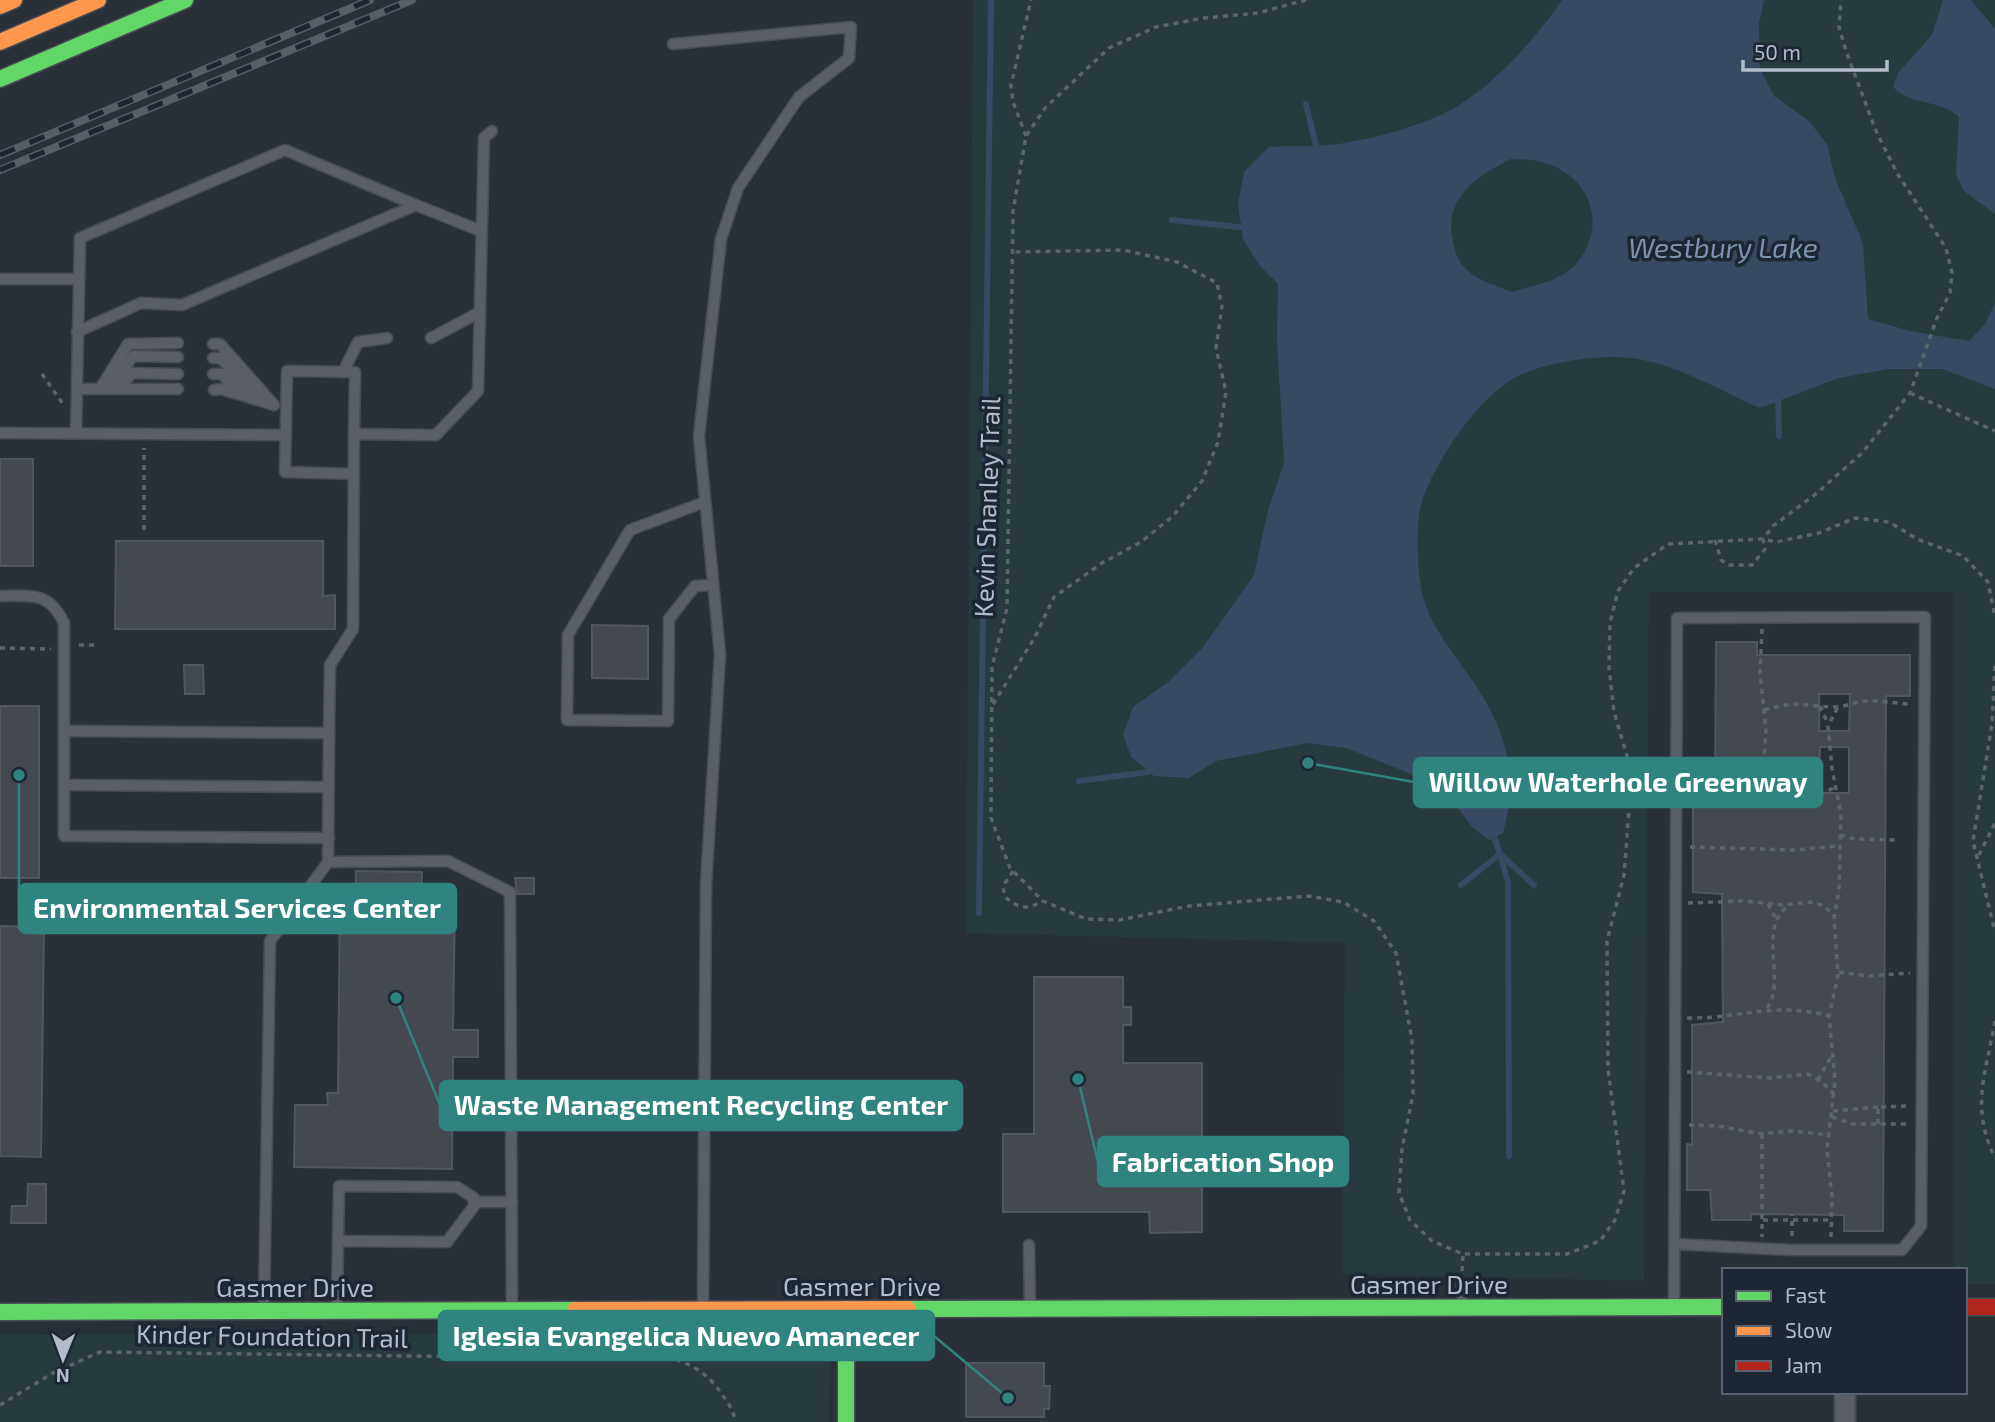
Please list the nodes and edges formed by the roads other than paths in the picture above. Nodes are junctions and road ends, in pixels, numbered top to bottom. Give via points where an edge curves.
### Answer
1 (14, 0) edge
2 (98, 0) edge
3 (185, 0) edge
4 (0, 6) edge
5 (0, 42) edge
6 (673, 44) dead end
7 (0, 77) edge
8 (492, 131) dead end
9 (416, 205) junction
10 (481, 231) junction
11 (0, 279) edge
12 (79, 279) junction
13 (480, 312) junction
14 (77, 332) junction
15 (387, 338) dead end
16 (431, 338) dead end
17 (178, 343) dead end
18 (213, 344) dead end
19 (178, 357) dead end
20 (213, 358) dead end
21 (342, 372) junction
22 (178, 374) dead end
23 (213, 374) dead end
24 (178, 388) dead end
25 (77, 389) junction
26 (110, 389) junction
27 (214, 390) dead end
28 (242, 395) junction
29 (259, 401) junction
30 (274, 405) junction
31 (286, 409) junction
32 (76, 428) junction
33 (0, 433) edge
34 (354, 434) junction
35 (286, 435) junction
36 (354, 474) junction
37 (705, 502) junction
38 (713, 585) junction
39 (0, 596) edge
40 (65, 731) junction
41 (329, 733) junction
42 (65, 785) junction
43 (329, 787) junction
44 (329, 838) junction
45 (328, 862) junction
46 (474, 1202) junction
47 (512, 1202) junction
48 (338, 1241) junction
49 (1675, 1244) junction
50 (1029, 1245) dead end
51 (1462, 1283) dead end
52 (1674, 1307) junction
53 (1722, 1307) edge
54 (1967, 1307) edge
55 (1995, 1307) edge
56 (846, 1308) junction
57 (1462, 1308) junction
58 (1030, 1309) junction
59 (337, 1310) junction
60 (512, 1310) junction
61 (703, 1310) junction
62 (264, 1311) junction
63 (0, 1312) edge
64 (1844, 1394) edge
65 (846, 1422) edge
66 (1845, 1422) edge

1 - 4 main road
2 - 5 main road
3 - 7 main road
6 - 37 lane via 851,27 849,58 799,97 738,188 721,239 699,436
8 - 10 lane via 484,138
9 - 10 lane
9 - 12 lane via 285,150 80,238
9 - 14 lane via 182,305 141,303
10 - 13 lane
11 - 12 lane
12 - 14 lane
13 - 16 lane
13 - 34 lane via 478,391 436,435
14 - 25 lane
15 - 21 lane via 358,342
17 - 26 lane via 128,344
18 - 30 lane via 220,344
19 - 26 lane via 133,356
20 - 29 lane via 221,358
21 - 31 lane via 287,371
21 - 34 lane via 355,372
22 - 26 lane via 132,373
23 - 28 lane via 222,374
24 - 26 lane
25 - 26 lane
25 - 32 lane
27 - 28 lane
28 - 29 lane
29 - 30 lane
30 - 31 lane
31 - 35 lane
32 - 33 lane
32 - 35 lane
34 - 36 lane
35 - 36 lane via 285,472
36 - 41 lane via 353,629 330,665
37 - 38 lane
37 - 38 lane via 630,530 568,635 568,720 668,721 669,619 695,586
38 - 61 lane via 720,654 706,885
39 - 40 lane via 46,599 57,608 69,644
40 - 41 lane
40 - 42 lane
41 - 43 lane
42 - 43 lane
42 - 44 lane via 64,836
43 - 44 lane
44 - 45 lane
45 - 47 lane via 448,861 510,892
45 - 62 lane via 270,941
46 - 47 lane
46 - 48 lane via 447,1242
46 - 48 lane via 457,1186 339,1186
47 - 60 lane
48 - 59 lane
49 - 49 lane via 1677,618 1925,617 1921,1226 1902,1250
49 - 52 lane
50 - 58 lane
51 - 57 lane
52 - 53 main road, Gasmer Drive
52 - 57 main road, Gasmer Drive
54 - 55 main road
56 - 58 main road, Gasmer Drive
56 - 61 main road, Gasmer Drive
56 - 65 main road
57 - 58 main road, Gasmer Drive
59 - 60 main road, Gasmer Drive
59 - 62 main road, Gasmer Drive
60 - 61 main road, Gasmer Drive
62 - 63 main road, Gasmer Drive
64 - 66 street

